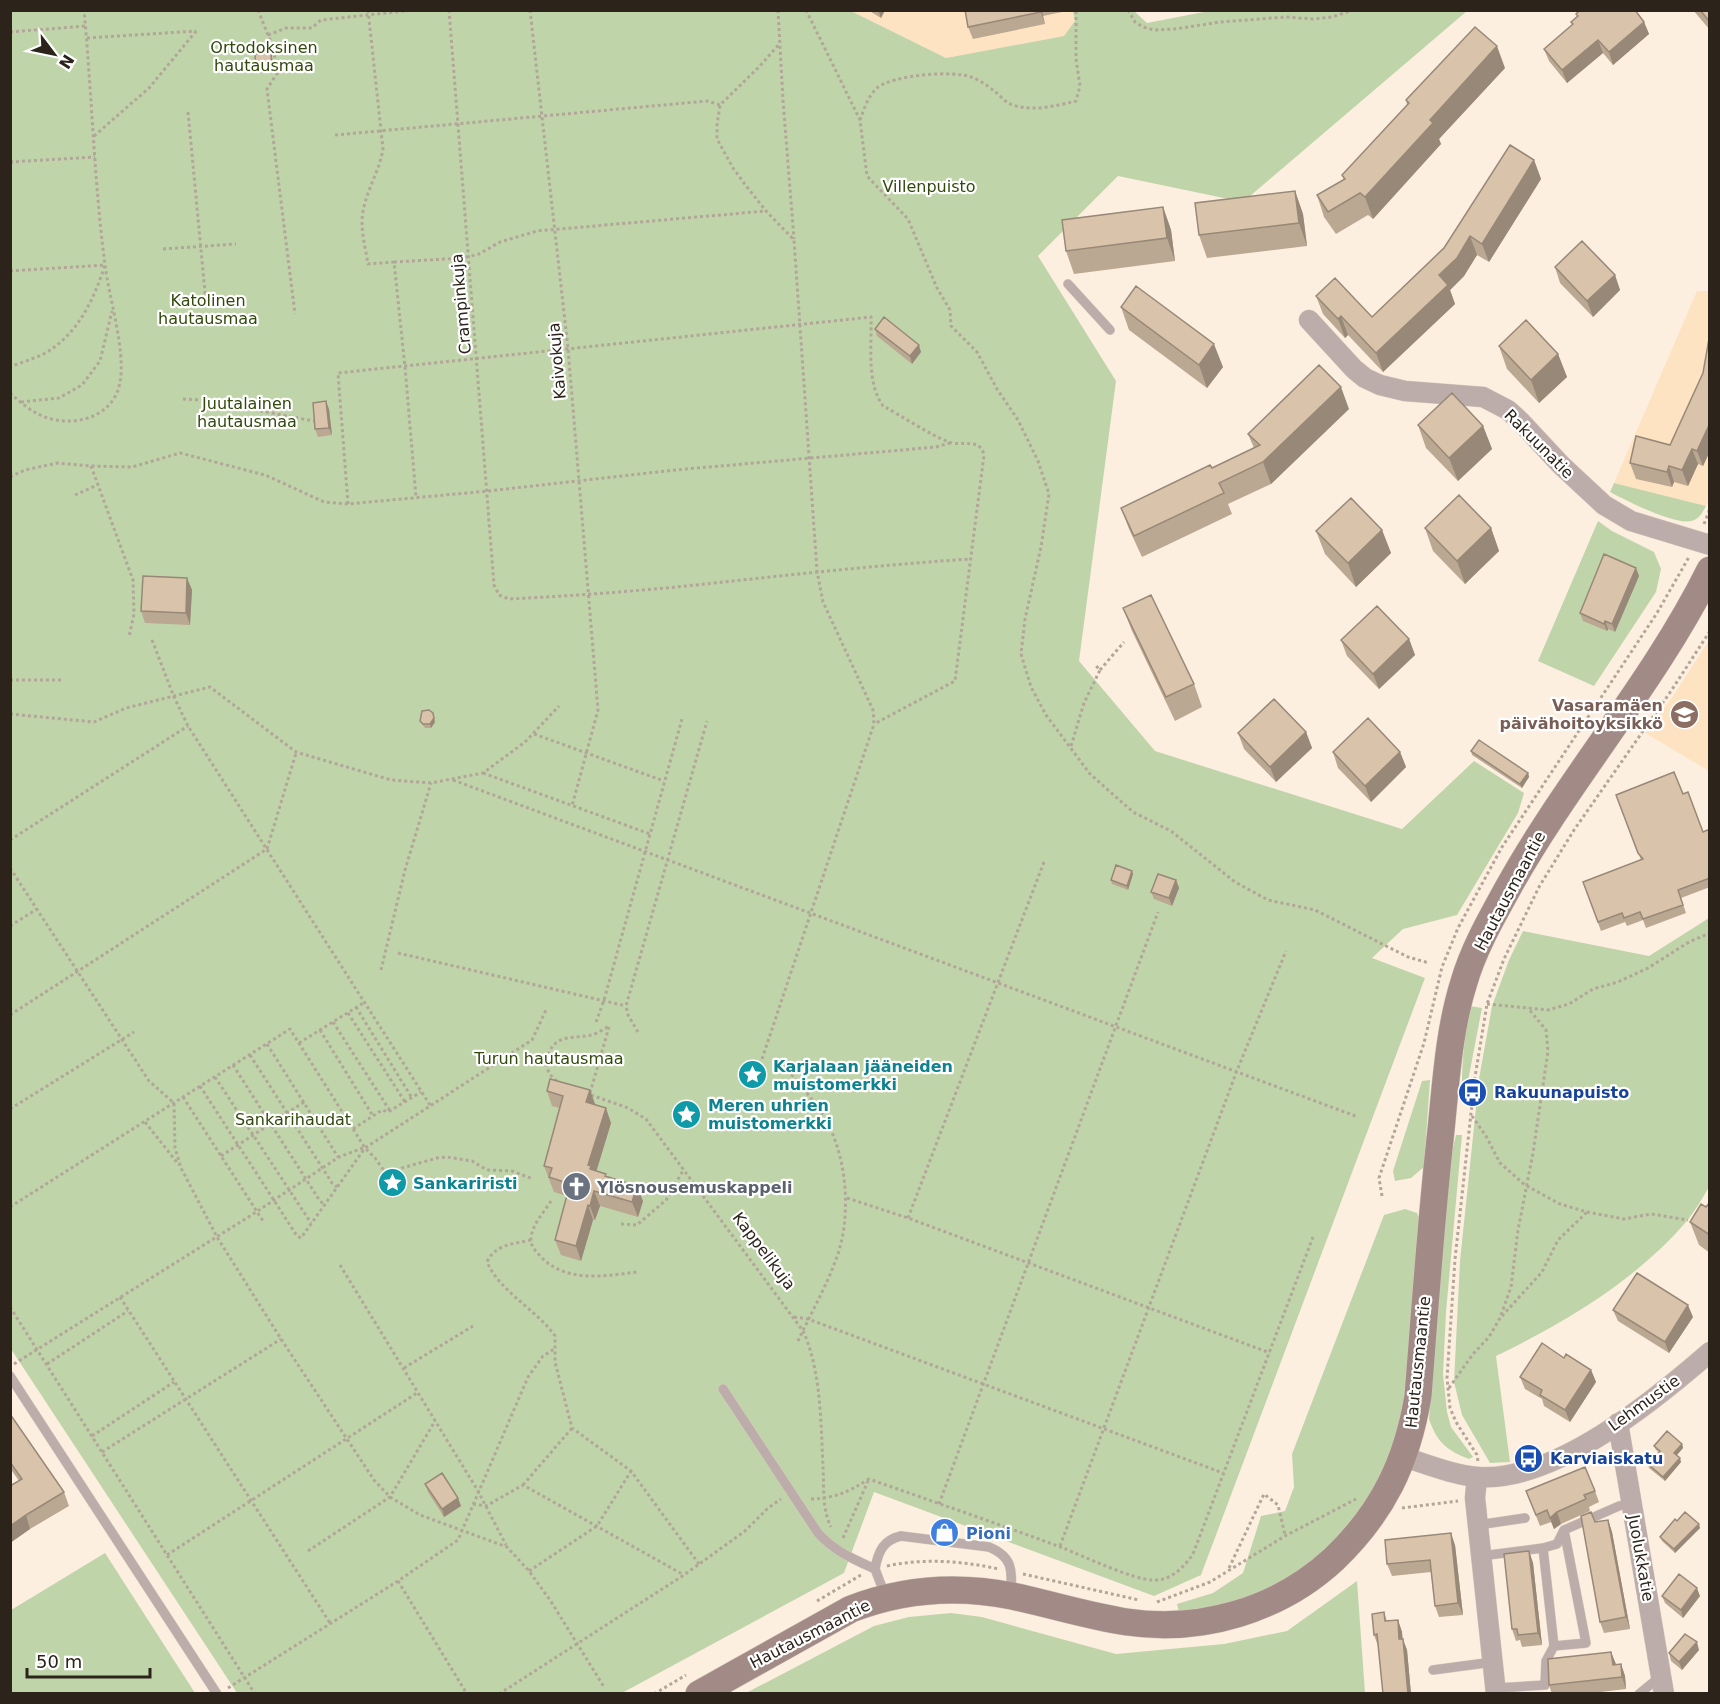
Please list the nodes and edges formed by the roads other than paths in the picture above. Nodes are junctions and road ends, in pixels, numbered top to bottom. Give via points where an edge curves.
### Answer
1 (1068, 284) dead end
2 (1309, 320) dead end
3 (1110, 330) dead end
4 (1710, 545) edge
5 (1710, 570) edge
6 (1710, 1352) edge
7 (10, 1376) edge
8 (723, 1389) dead end
9 (1618, 1423) junction
10 (1404, 1456) junction
11 (1477, 1477) junction
12 (1631, 1503) junction
13 (1525, 1518) dead end
14 (1478, 1525) junction
15 (1564, 1530) junction
16 (1543, 1548) junction
17 (1481, 1556) junction
18 (875, 1569) junction
19 (1011, 1596) junction
20 (886, 1597) junction
21 (1554, 1646) junction
22 (1493, 1662) junction
23 (1433, 1670) dead end
24 (1662, 1685) edge
25 (1496, 1690) edge
26 (217, 1694) edge
27 (699, 1694) edge
28 (1639, 1694) edge

1 - 3 lane
2 - 4 street, Rakuunatie via 1365,378 1405,391 1483,397 1508,410 1604,505 1631,521
5 - 10 street, Hautausmaantie via 1682,622 1518,869 1464,981 1445,1088 1418,1396
6 - 9 street, Lehmustie
7 - 26 lane
8 - 18 lane via 818,1533 828,1544
9 - 11 street, Lehmustie via 1566,1455 1534,1468 1511,1475
9 - 12 street, Juolukkatie
10 - 11 street, Lehmustie
10 - 19 street, Hautausmaantie via 1381,1503 1343,1550 1301,1586 1240,1613 1211,1620 1151,1624
11 - 14 street
12 - 15 lane
12 - 24 street, Juolukkatie
13 - 14 lane
14 - 17 street
15 - 16 lane via 1557,1544
15 - 21 lane via 1586,1643
16 - 17 lane
16 - 21 lane
17 - 22 street
18 - 19 lane via 881,1549 901,1536 989,1547 1007,1558
18 - 20 lane
19 - 20 street, Hautausmaantie via 939,1590
20 - 27 street, Hautausmaantie via 851,1609
21 - 25 lane via 1546,1661 1545,1685
22 - 23 lane
22 - 25 street
24 - 28 lane

